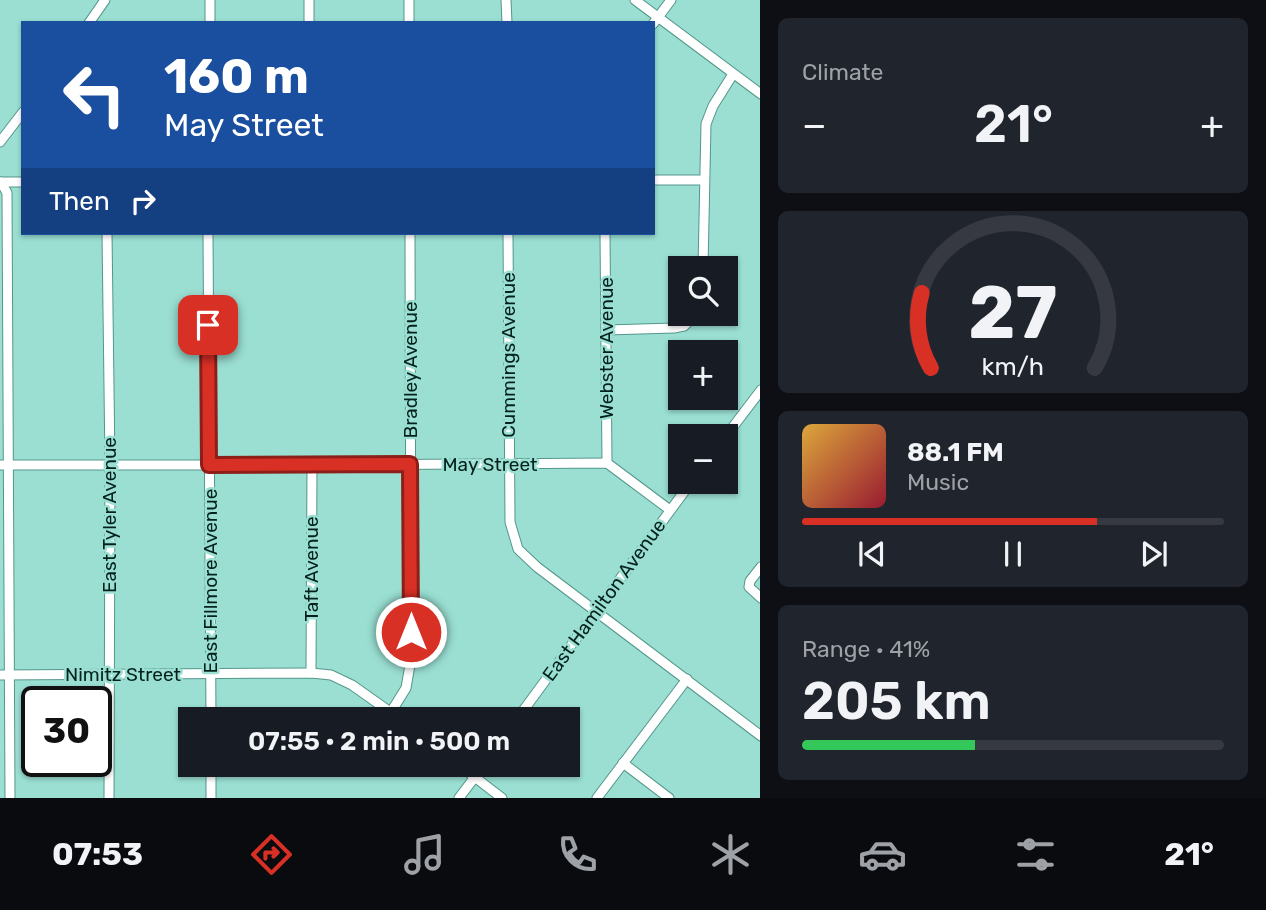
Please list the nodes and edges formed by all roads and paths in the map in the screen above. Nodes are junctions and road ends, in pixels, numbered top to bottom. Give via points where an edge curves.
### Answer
1 (106, 0) edge
2 (211, 0) edge
3 (309, 0) edge
4 (409, 0) edge
5 (506, 0) edge
6 (635, 0) edge
7 (671, 0) edge
8 (655, 20) edge
9 (90, 21) edge
10 (210, 21) edge
11 (309, 21) edge
12 (409, 21) edge
13 (507, 21) edge
14 (733, 74) junction
15 (760, 94) edge
16 (21, 114) edge
17 (0, 142) edge
18 (655, 180) edge
19 (704, 180) junction
20 (1, 182) edge
21 (21, 183) edge
22 (107, 235) edge
23 (208, 235) edge
24 (410, 235) edge
25 (508, 235) edge
26 (606, 235) edge
27 (703, 256) edge
28 (684, 326) edge
29 (606, 330) junction
30 (760, 390) edge
31 (735, 424) edge
32 (509, 463) junction
33 (607, 463) junction
34 (110, 464) junction
35 (410, 464) junction
36 (4, 465) edge
37 (209, 465) junction
38 (312, 466) junction
39 (682, 494) edge
40 (670, 510) junction
41 (760, 567) edge
42 (760, 598) edge
43 (597, 611) junction
44 (109, 673) junction
45 (211, 673) junction
46 (311, 673) junction
47 (4, 675) edge
48 (687, 679) junction
49 (211, 707) edge
50 (384, 707) edge
51 (394, 707) edge
52 (526, 707) edge
53 (760, 736) edge
54 (623, 763) junction
55 (211, 777) edge
56 (475, 777) joint
57 (10, 798) edge
58 (109, 798) edge
59 (211, 798) edge
60 (459, 798) edge
61 (502, 798) edge
62 (597, 798) edge
63 (669, 798) edge

1 - 9 street
2 - 10 street
3 - 11 street
4 - 12 street
5 - 13 street
6 - 8 street
7 - 8 street
8 - 14 street
14 - 15 street
14 - 19 street via 706,124
16 - 17 street
18 - 19 street
19 - 27 street
20 - 21 street
20 - 36 street via 7,193
22 - 34 street, East Tyler Avenue
23 - 37 street, East Fillmore Avenue
24 - 35 street, Bradley Avenue
25 - 32 street, Cummings Avenue
26 - 29 street, Webster Avenue
28 - 29 street
29 - 33 street, Webster Avenue
30 - 31 street
32 - 33 street, May Street
32 - 35 street, May Street
32 - 43 street, Cummings Avenue via 510,522 518,549
33 - 40 street
34 - 36 street, May Street
34 - 37 street, May Street
34 - 44 street, East Tyler Avenue
35 - 38 street, May Street
35 - 51 street, Bradley Avenue via 411,659 406,688
36 - 47 street
37 - 38 street, May Street
37 - 45 street, East Fillmore Avenue
38 - 46 street, Taft Avenue
39 - 40 street, East Hamilton Avenue
40 - 43 street, East Hamilton Avenue
41 - 42 street via 749,587
43 - 48 street, Cummings Avenue
43 - 52 street, East Hamilton Avenue
44 - 45 street, Nimitz Street
44 - 47 street, Nimitz Street
44 - 58 street, East Tyler Avenue
45 - 46 street, Nimitz Street
45 - 49 street, East Fillmore Avenue
46 - 50 street, Nimitz Street via 352,684
47 - 57 street
48 - 53 street, Cummings Avenue
48 - 54 street
54 - 62 street
54 - 63 street
55 - 59 street
56 - 60 street
56 - 61 street

